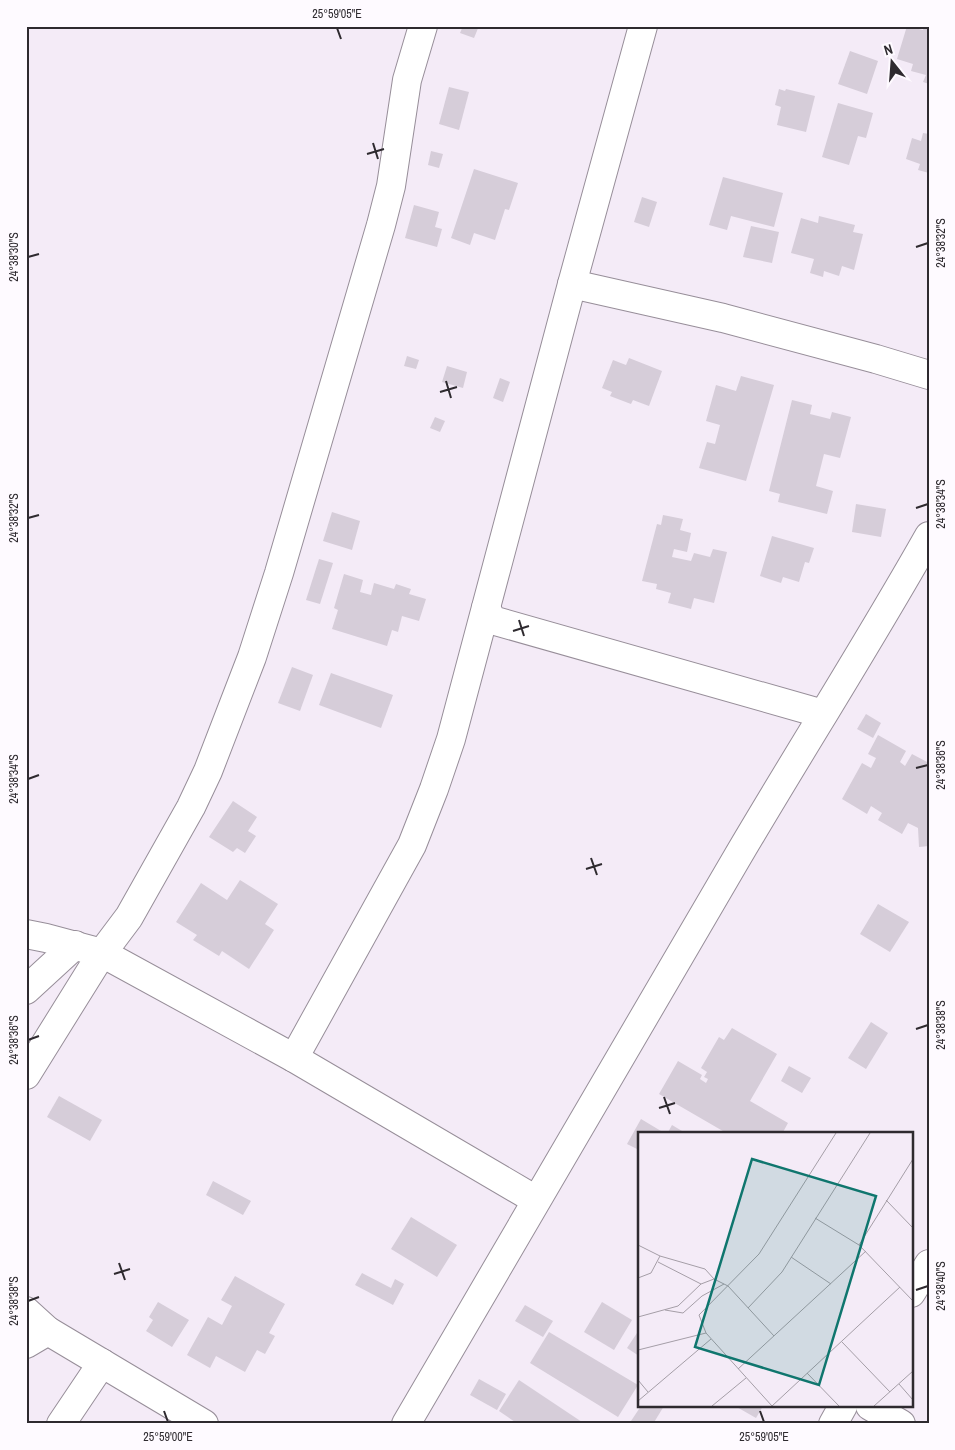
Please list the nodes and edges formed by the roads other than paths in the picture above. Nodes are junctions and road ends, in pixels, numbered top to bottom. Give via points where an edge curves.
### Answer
1 (423, 26) edge
2 (643, 26) edge
3 (572, 284) junction
4 (929, 375) edge
5 (929, 536) edge
6 (486, 608) junction
7 (824, 714) junction
8 (26, 934) edge
9 (75, 945) junction
10 (102, 952) junction
11 (26, 990) edge
12 (294, 1058) junction
13 (26, 1075) edge
14 (536, 1200) junction
15 (929, 1264) edge
16 (912, 1291) edge
17 (26, 1311) edge
18 (37, 1338) edge
19 (102, 1363) junction
20 (843, 1408) edge
21 (873, 1408) edge
22 (61, 1424) edge
23 (204, 1424) edge
24 (406, 1424) edge
25 (833, 1424) edge
26 (901, 1424) edge

1 - 10 street via 406,80 391,186 381,224 252,657 191,807 129,917
2 - 3 street
3 - 4 street via 723,318
3 - 6 street
5 - 7 street
6 - 7 street via 492,620
6 - 12 street via 451,739 412,845
7 - 14 street
8 - 9 street
9 - 10 street
9 - 11 street
10 - 12 street
10 - 13 street
12 - 14 street
14 - 24 street
15 - 16 street
17 - 18 street
18 - 19 street
19 - 22 street
19 - 23 street
20 - 25 street
21 - 26 street

